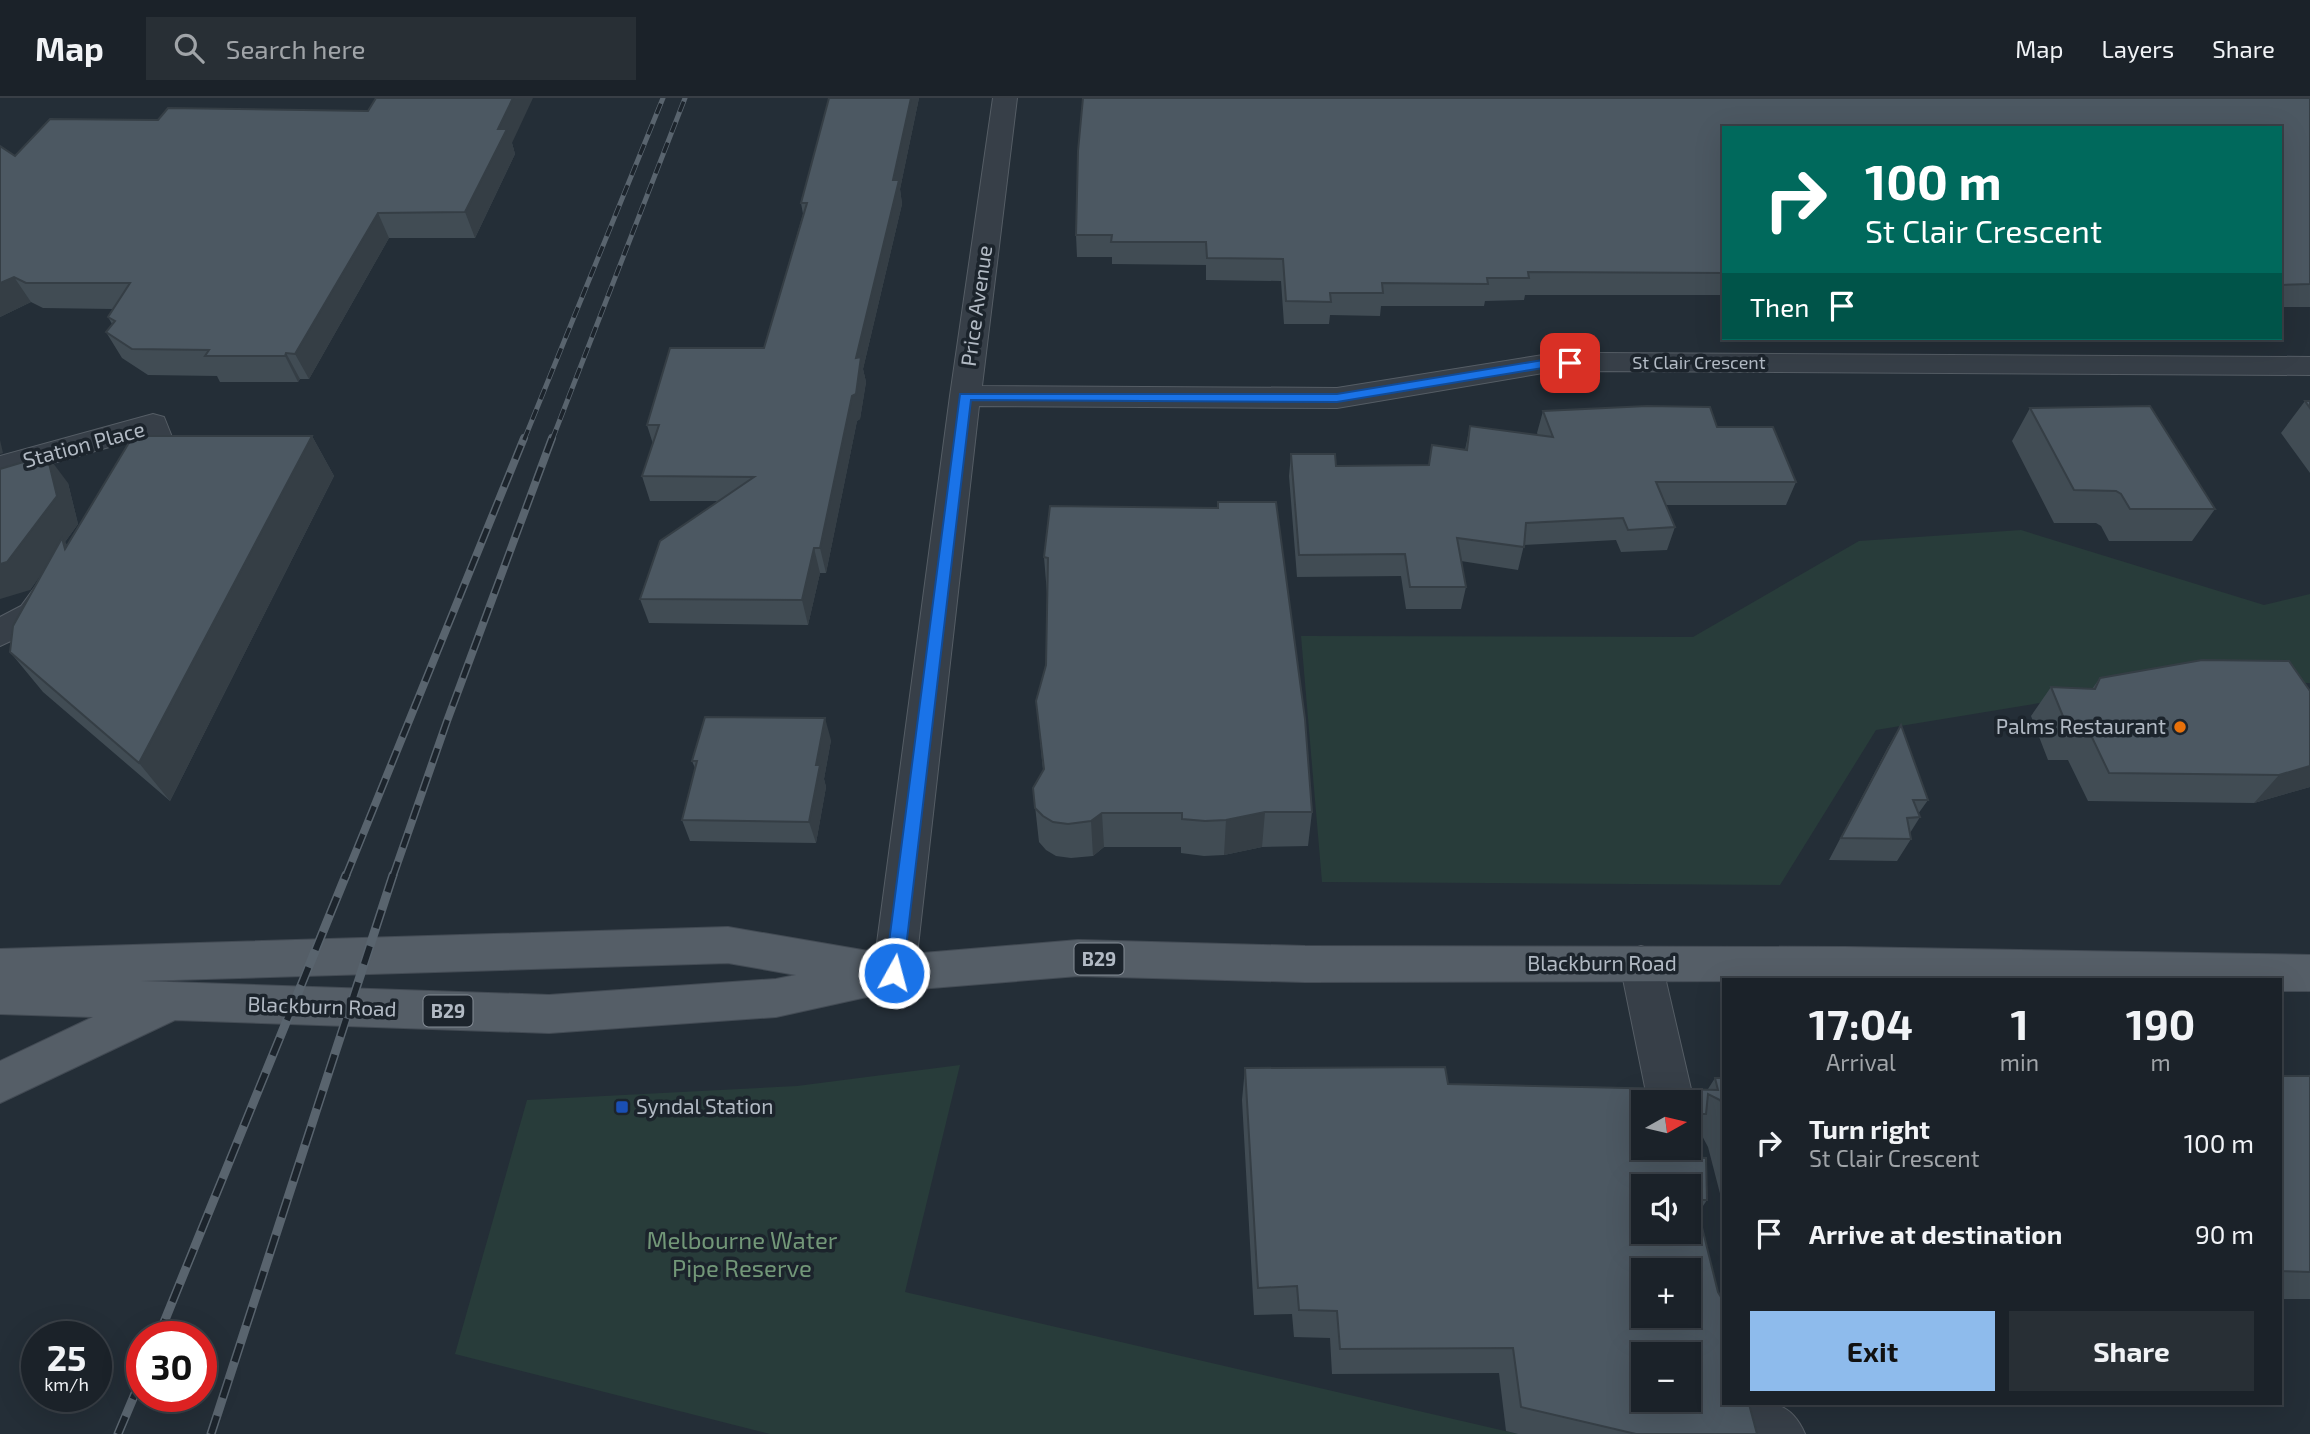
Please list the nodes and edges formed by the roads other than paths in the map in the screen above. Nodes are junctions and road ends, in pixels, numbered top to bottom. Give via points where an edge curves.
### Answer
1 (1005, 98) edge
2 (2310, 366) edge
3 (965, 396) junction
4 (0, 467) edge
5 (111, 507) edge
6 (65, 572) edge
7 (0, 633) edge
8 (1641, 964) junction
9 (0, 967) edge
10 (894, 973) junction
11 (2310, 973) edge
12 (0, 995) edge
13 (168, 1002) junction
14 (0, 1083) edge
15 (1668, 1090) edge
16 (1745, 1405) edge
17 (1779, 1434) edge

1 - 3 street, Price Avenue
2 - 3 street, St Clair Crescent via 1596,362 1543,364 1337,398
3 - 10 street, Price Avenue
4 - 5 street, Station Place via 153,424 158,442
6 - 7 street via 34,615
8 - 10 main road, Blackburn Road / B29 via 1305,964 1078,958
8 - 11 main road, Blackburn Road / B29
8 - 15 street
9 - 10 main road, Blackburn Road / B29 via 728,945
10 - 13 main road, Blackburn Road / B29 via 776,998 549,1014
12 - 13 main road, Blackburn Road / B29
13 - 14 main road
16 - 17 street via 1747,1412

